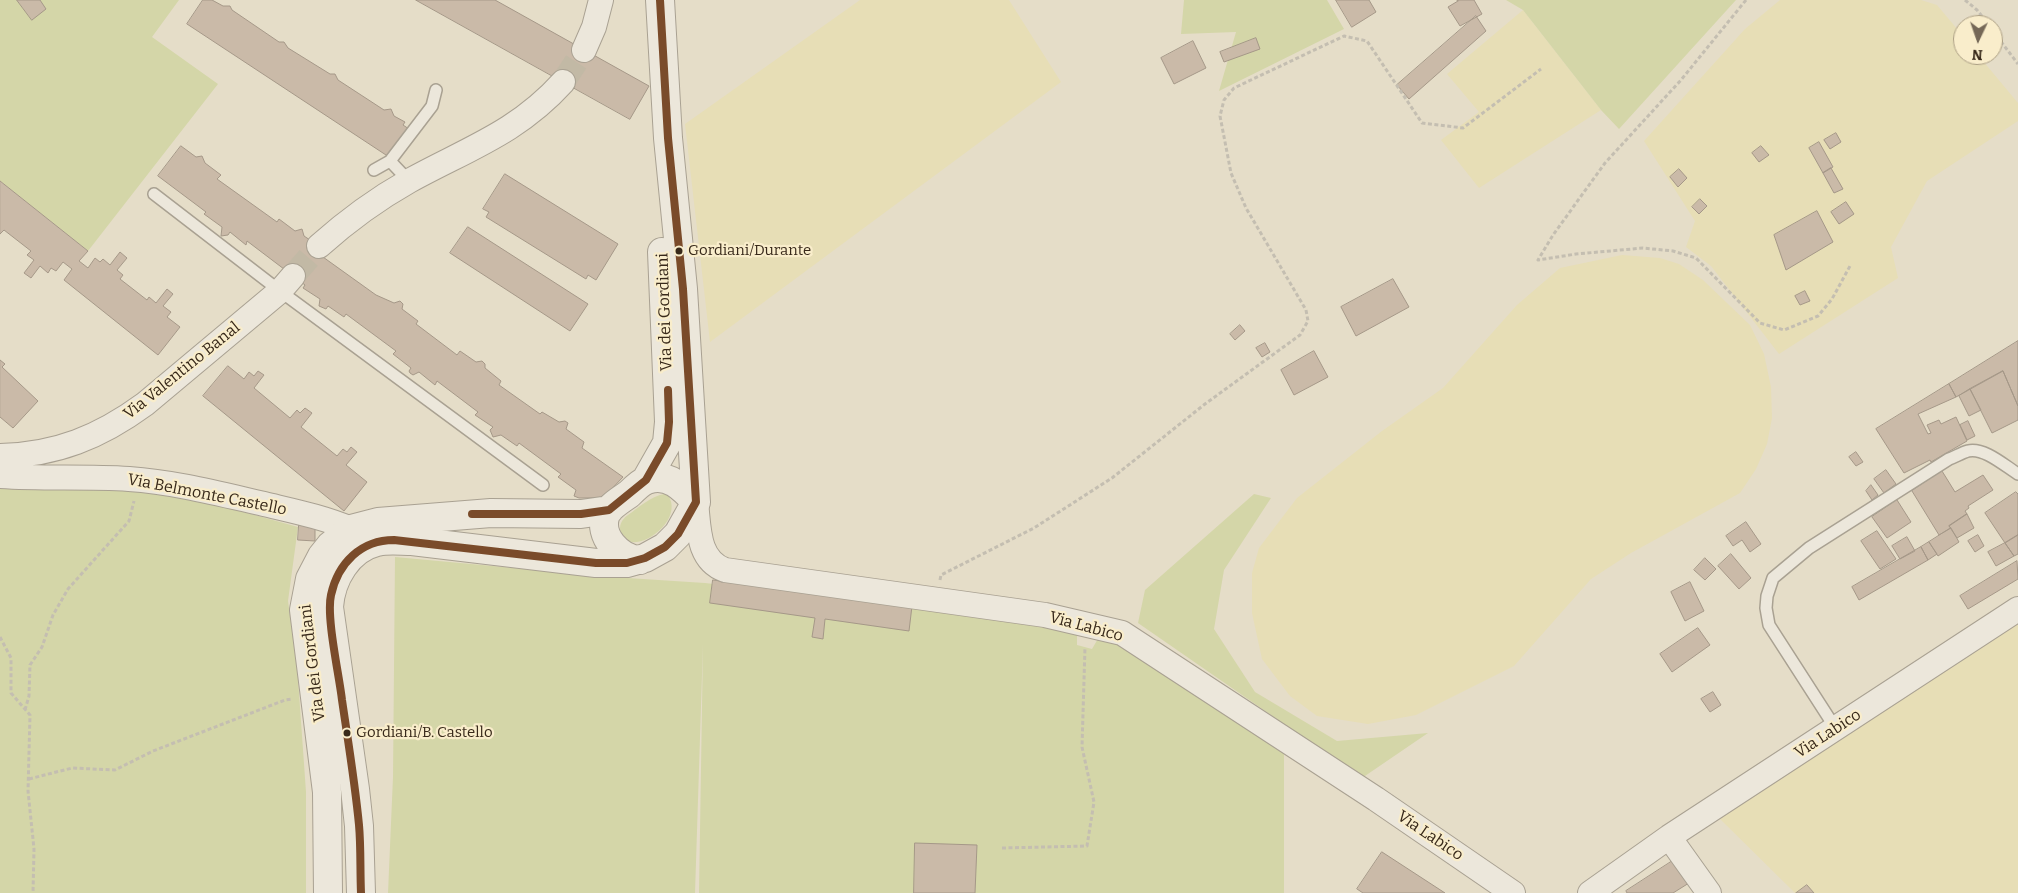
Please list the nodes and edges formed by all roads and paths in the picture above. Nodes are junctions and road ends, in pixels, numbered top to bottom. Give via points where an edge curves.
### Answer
1 (660, 0) edge
2 (1746, 0) edge
3 (1965, 0) edge
4 (596, 2) edge
5 (1982, 15) edge
6 (2003, 44) edge
7 (584, 50) tunnel mouth
8 (2018, 64) edge
9 (1541, 69) dead end
10 (436, 90) dead end
11 (551, 90) tunnel mouth
12 (668, 138) junction
13 (390, 161) junction
14 (374, 170) dead end
15 (409, 181) junction
16 (154, 194) dead end
17 (319, 246) tunnel mouth
18 (1850, 266) dead end
19 (286, 284) junction
20 (0, 456) edge
21 (2018, 474) edge
22 (0, 476) edge
23 (132, 479) junction
24 (646, 480) junction
25 (543, 485) dead end
26 (696, 502) junction
27 (609, 510) junction
28 (351, 529) junction
29 (640, 560) junction
30 (936, 600) junction
31 (2018, 609) edge
32 (1090, 624) junction
33 (0, 637) edge
34 (294, 699) dead end
35 (25, 710) junction
36 (1836, 729) junction
37 (29, 779) junction
38 (1669, 837) junction
39 (1002, 848) dead end
40 (33, 893) edge
41 (328, 893) edge
42 (362, 893) edge
43 (1513, 893) edge
44 (1590, 893) edge
45 (1709, 893) edge

1 - 12 street, Via dei Gordiani
2 - 18 path via 1681,80 1605,163 1538,260 1643,248 1673,251 1696,258 1760,323 1784,330 1818,316 1832,299
3 - 5 path
4 - 7 street via 594,27
6 - 8 path
9 - 30 path via 1463,128 1422,124 1367,41 1344,36 1234,88 1224,100 1220,116 1231,172 1246,208 1306,310 1308,321 1300,335 1205,404 1112,478 1034,528 941,575
10 - 13 lane via 432,106
11 - 15 street via 512,127
12 - 24 street, Via dei Gordiani via 662,228 669,422 667,443
12 - 26 street, Via dei Gordiani
13 - 14 lane
13 - 15 lane
15 - 17 street via 357,215
16 - 19 lane
19 - 20 street, Via Valentino Banal via 145,404 111,426 57,450
19 - 25 lane
21 - 36 lane via 1976,451 1949,459 1809,548 1774,578 1767,596 1769,625
22 - 23 street, Via Belmonte Castello
23 - 28 street, Via Belmonte Castello via 221,494
23 - 35 path via 135,498 129,520 68,589 53,615 42,647 30,665
24 - 26 street via 672,481
24 - 27 street
26 - 29 street via 674,538 661,550
26 - 30 street, Via Labico via 703,547 710,561 720,568
27 - 28 street, Via dei Gordiani via 581,514 470,514 378,522
27 - 29 street via 605,526 610,542 626,557
28 - 41 street, Via dei Gordiani via 330,546 318,562 304,603 327,792
29 - 42 street, Via dei Gordiani via 615,564 390,540 368,545 349,559 335,580 329,607 356,798
30 - 32 street, Via Labico
31 - 36 street, Via Labico
32 - 39 path via 1083,671 1082,746 1094,802 1087,846
32 - 43 street, Via Labico via 1122,633
33 - 35 path via 11,658 11,693
34 - 37 path via 153,750 115,770 72,768
35 - 37 path via 30,715
36 - 38 street, Via Labico
37 - 40 path via 34,849
38 - 44 street, Via Labico
38 - 45 street

